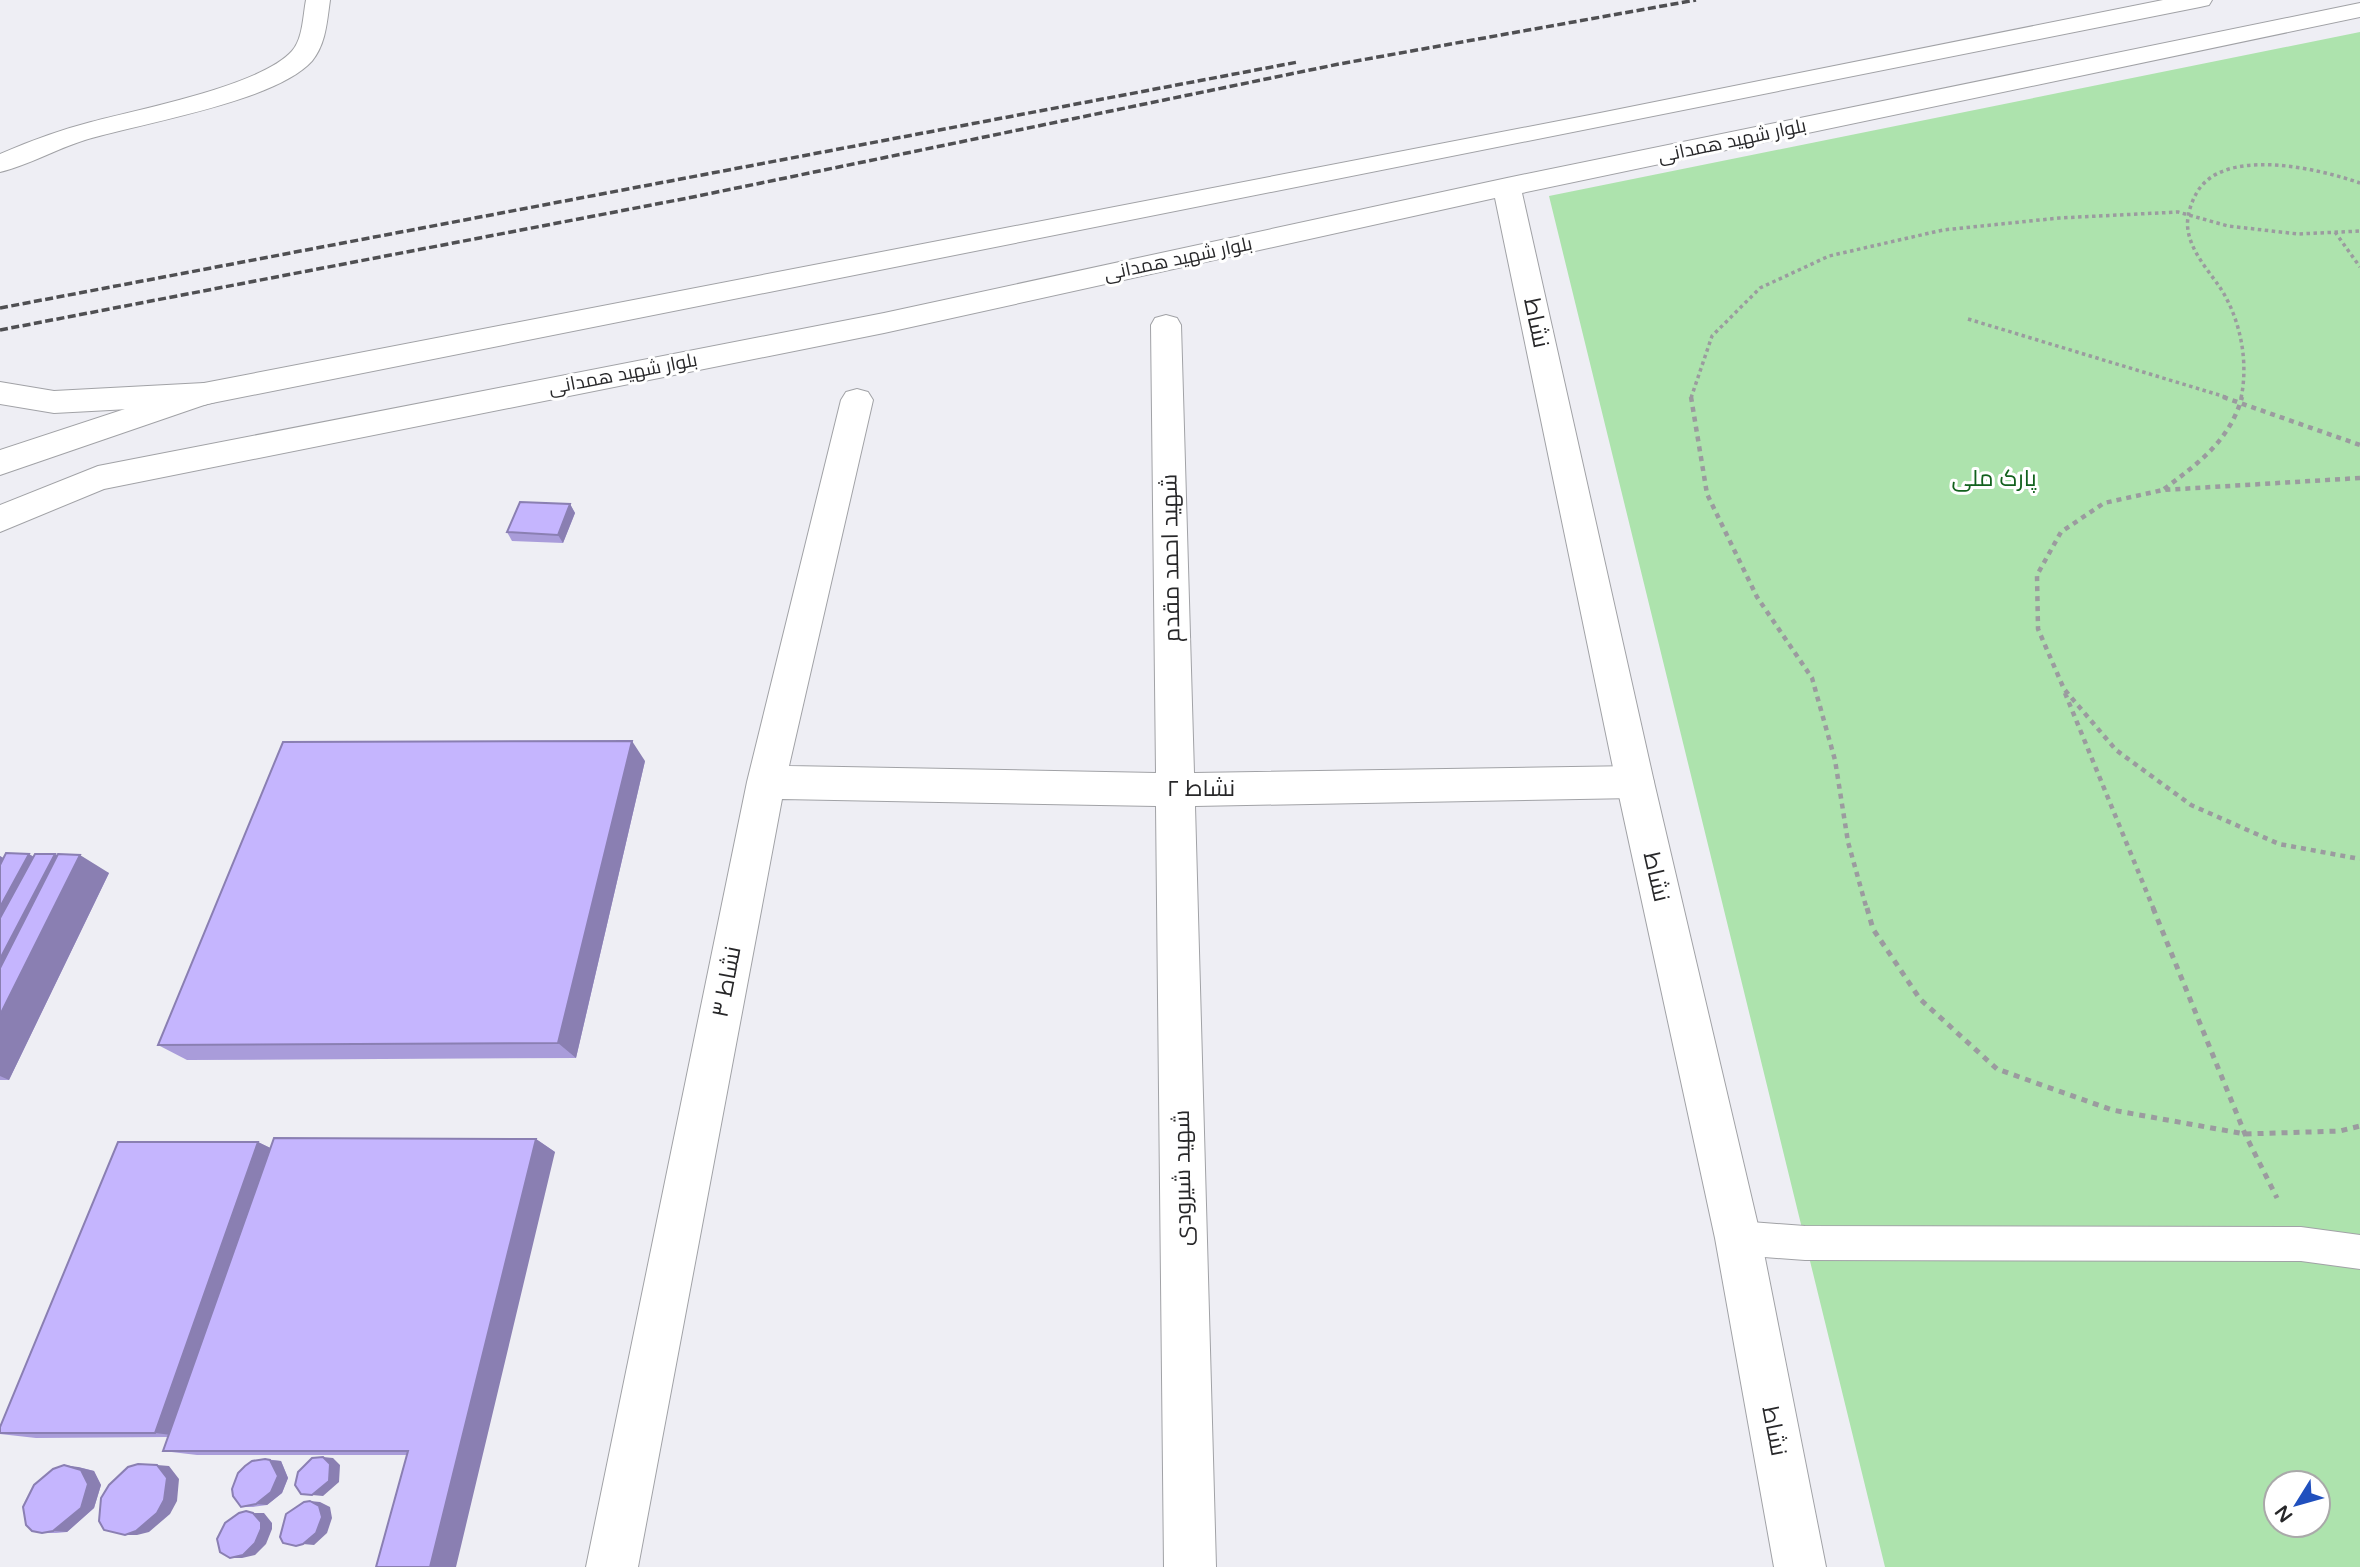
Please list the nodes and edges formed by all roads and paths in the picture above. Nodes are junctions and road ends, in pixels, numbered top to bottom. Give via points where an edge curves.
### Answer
1 (318, 0) edge
2 (2200, 0) edge
3 (2360, 10) edge
4 (0, 164) edge
5 (2360, 183) edge
6 (1507, 187) junction
7 (2188, 215) junction
8 (2360, 231) edge
9 (2335, 232) junction
10 (2360, 267) edge
11 (747, 318) junction
12 (1968, 319) dead end
13 (1167, 325) dead end
14 (0, 393) edge
15 (204, 394) junction
16 (857, 400) dead end
17 (2241, 402) junction
18 (2360, 445) edge
19 (0, 463) edge
20 (2360, 478) edge
21 (2163, 490) junction
22 (0, 519) edge
23 (2064, 689) junction
24 (766, 782) junction
25 (1635, 782) junction
26 (1176, 790) junction
27 (2360, 859) edge
28 (2360, 1126) edge
29 (2245, 1134) junction
30 (1738, 1238) junction
31 (2301, 1244) junction
32 (2360, 1252) edge
33 (612, 1567) edge
34 (1190, 1567) edge
35 (1800, 1567) edge

1 - 4 main road via 310,41 301,57 279,74 242,89 79,133
2 - 11 main road, بلوار شهید همدانی via 1614,118
3 - 6 main road, بلوار شهید همدانی
5 - 7 path via 2323,171 2263,164 2215,174 2195,189
6 - 11 main road, بلوار شهید همدانی via 884,323
6 - 25 main road, نشاط
7 - 9 path via 2228,226 2298,234
7 - 17 path via 2188,232 2233,309 2244,363
7 - 29 path via 2059,218 1943,230 1829,256 1759,288 1712,336 1691,397 1707,495 1757,597 1812,678 1835,760 1848,842 1873,929 1920,999 1997,1069 2112,1110
8 - 9 path
9 - 10 path
11 - 15 main road, بلوار شهید همدانی
11 - 22 main road, بلوار شهید همدانی via 99,478
12 - 17 path
13 - 26 main road, شهید احمد مقدم
14 - 15 main road via 54,402
15 - 19 main road, بلوار شهید همدانی
16 - 24 main road, نشاط ۳
17 - 18 path
17 - 21 path via 2239,415 2208,457
20 - 21 path
21 - 23 path via 2104,503 2061,532 2038,575 2038,629
23 - 27 path via 2116,750 2191,805 2278,844
23 - 29 path
24 - 26 main road, نشاط ۲
24 - 33 main road, نشاط ۳
25 - 26 main road, نشاط ۲
25 - 30 main road, نشاط
26 - 34 main road, شهید شیرودی
28 - 29 path via 2340,1131
29 - 31 path
30 - 31 lane via 1805,1243
30 - 35 main road, نشاط
31 - 32 lane

